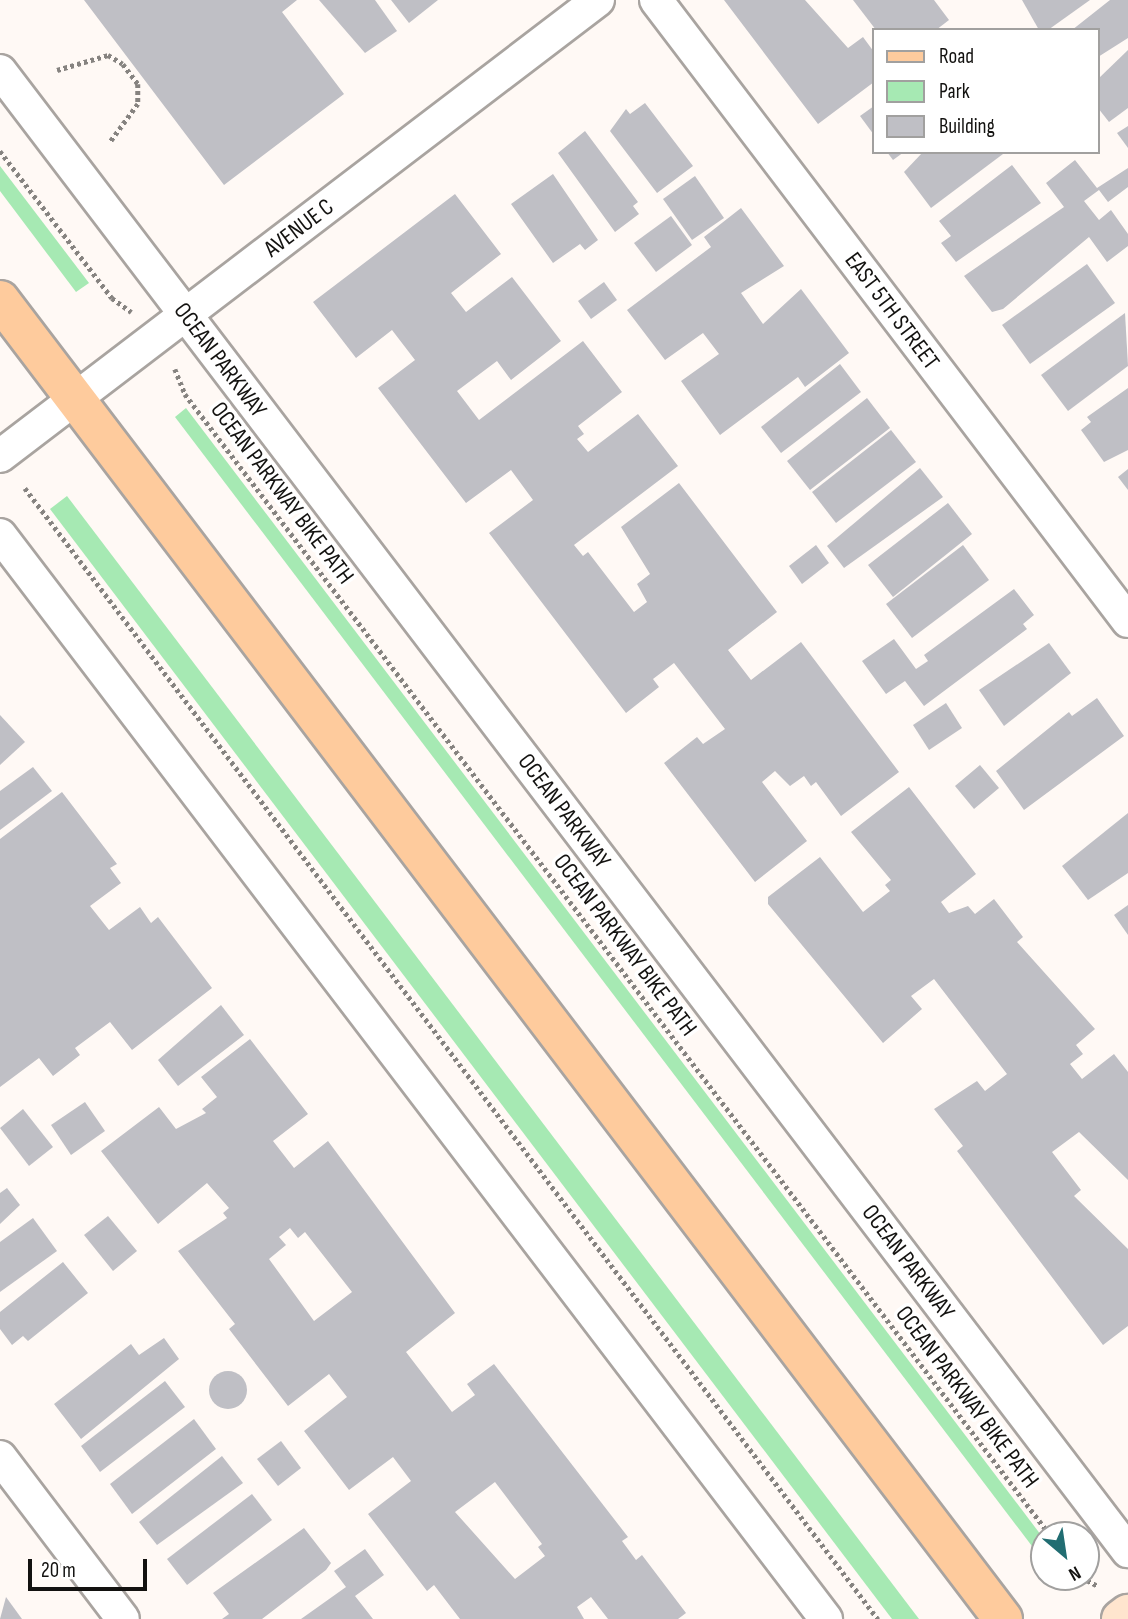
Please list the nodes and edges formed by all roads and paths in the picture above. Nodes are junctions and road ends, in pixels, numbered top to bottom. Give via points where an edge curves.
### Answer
1 (598, 0) edge
2 (656, 0) edge
3 (57, 70) dead end
4 (0, 71) edge
5 (111, 141) dead end
6 (0, 151) edge
7 (0, 300) edge
8 (130, 310) dead end
9 (184, 315) junction
10 (178, 373) dead end
11 (75, 398) junction
12 (0, 456) edge
13 (25, 488) dead end
14 (0, 535) edge
15 (1128, 621) edge
16 (0, 1457) edge
17 (1038, 1521) edge
18 (1128, 1550) edge
19 (1128, 1614) edge
20 (122, 1619) edge
21 (826, 1619) edge
22 (878, 1619) edge
23 (1003, 1619) edge
24 (1121, 1619) edge

1 - 9 street, AVENUE C
2 - 15 street, EAST 5TH STREET
3 - 5 path via 108,55 124,64 138,84 138,104
4 - 9 street, OCEAN PARKWAY
6 - 8 path via 112,298
7 - 11 main road
9 - 11 street, AVENUE C
9 - 18 street, OCEAN PARKWAY
10 - 17 path, OCEAN PARKWAY BIKE PATH via 194,405
11 - 12 street, AVENUE C
11 - 23 main road
13 - 22 path
14 - 21 street
16 - 20 street
19 - 24 street

